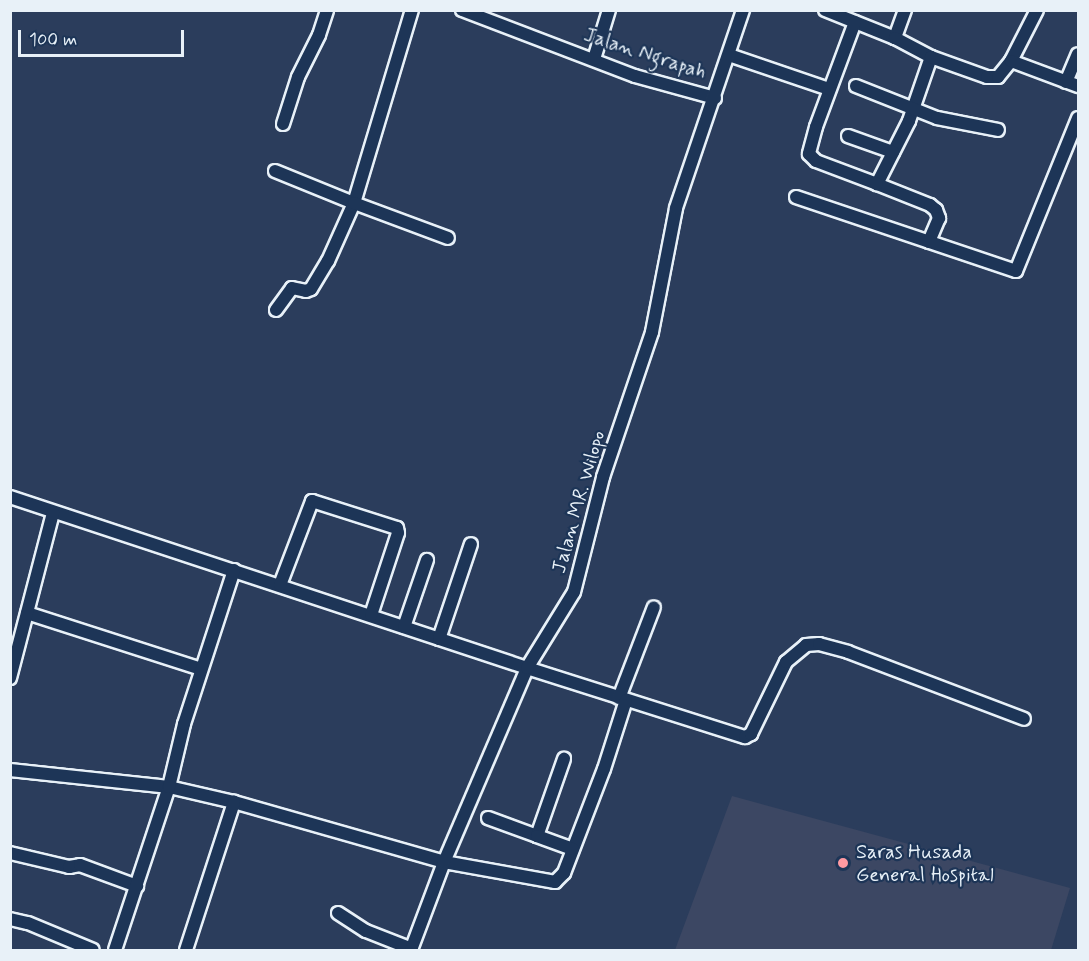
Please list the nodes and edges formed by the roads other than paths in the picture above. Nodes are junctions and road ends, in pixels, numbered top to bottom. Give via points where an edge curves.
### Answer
1 (327, 10) edge
2 (412, 10) edge
3 (462, 10) edge
4 (609, 10) edge
5 (743, 10) edge
6 (825, 10) edge
7 (905, 10) edge
8 (1034, 12) edge
9 (492, 15) edge
10 (855, 22) junction
11 (895, 38) junction
12 (1078, 54) edge
13 (729, 55) junction
14 (931, 57) junction
15 (594, 59) junction
16 (1011, 61) junction
17 (1072, 84) edge
18 (856, 86) dead end
19 (829, 89) junction
20 (715, 98) junction
21 (913, 109) junction
22 (1078, 118) edge
23 (283, 124) dead end
24 (998, 130) dead end
25 (848, 136) dead end
26 (893, 152) junction
27 (275, 171) dead end
28 (877, 184) junction
29 (796, 197) dead end
30 (354, 203) junction
31 (448, 238) dead end
32 (929, 242) junction
33 (276, 310) dead end
34 (10, 497) edge
35 (53, 513) junction
36 (471, 544) dead end
37 (427, 560) dead end
38 (234, 570) junction
39 (280, 585) junction
40 (654, 607) dead end
41 (27, 613) junction
42 (371, 615) junction
43 (404, 627) junction
44 (439, 639) junction
45 (527, 668) junction
46 (201, 669) junction
47 (10, 678) edge
48 (623, 699) junction
49 (1024, 719) dead end
50 (564, 759) dead end
51 (10, 770) edge
52 (169, 787) junction
53 (234, 802) junction
54 (488, 818) dead end
55 (537, 836) junction
56 (573, 849) junction
57 (10, 853) edge
58 (444, 862) junction
59 (136, 886) junction
60 (338, 913) dead end
61 (10, 919) edge
62 (412, 950) edge
63 (93, 951) edge
64 (115, 951) edge
65 (186, 951) edge

1 - 23 street
2 - 30 street
3 - 9 street, Jalan Ngrapah
4 - 15 street
5 - 13 street, Jalan MR. Wilopo
6 - 10 street
7 - 11 street
8 - 16 street
9 - 15 street, Jalan Ngrapah
10 - 11 street
10 - 19 street
11 - 14 street
12 - 17 street
13 - 19 street
13 - 20 street, Jalan MR. Wilopo
14 - 16 street via 987,77 998,77
14 - 21 street
15 - 20 street, Jalan Ngrapah via 635,76
16 - 17 street
18 - 21 street
19 - 28 street via 809,154 816,161
20 - 45 street, Jalan MR. Wilopo via 676,208 652,332 603,477 574,592
21 - 24 street via 949,121
21 - 26 street
22 - 32 street via 1016,271
25 - 26 street
26 - 28 street
27 - 30 street
28 - 32 street via 930,205 939,214
29 - 32 street
30 - 31 street
30 - 33 street via 311,288 292,288
34 - 35 street
35 - 38 street
35 - 41 street
36 - 44 street
37 - 43 street
38 - 39 street
38 - 46 street
39 - 42 street
39 - 42 street via 312,501 397,528
40 - 48 street
41 - 46 street
41 - 47 street
42 - 43 street
43 - 44 street
44 - 45 street
45 - 48 street
45 - 58 street, Jalan MR. Wilopo
46 - 52 street
48 - 49 street via 748,737 786,662 806,645 819,644
48 - 56 street via 604,769
50 - 55 street
51 - 52 street
52 - 53 street
52 - 59 street
53 - 58 street
53 - 65 street
54 - 55 street
55 - 56 street
56 - 58 street via 562,877 551,882
57 - 59 street via 69,867 80,865
58 - 62 street, Jalan MR. Wilopo
59 - 64 street
60 - 62 street via 366,931
61 - 63 street

